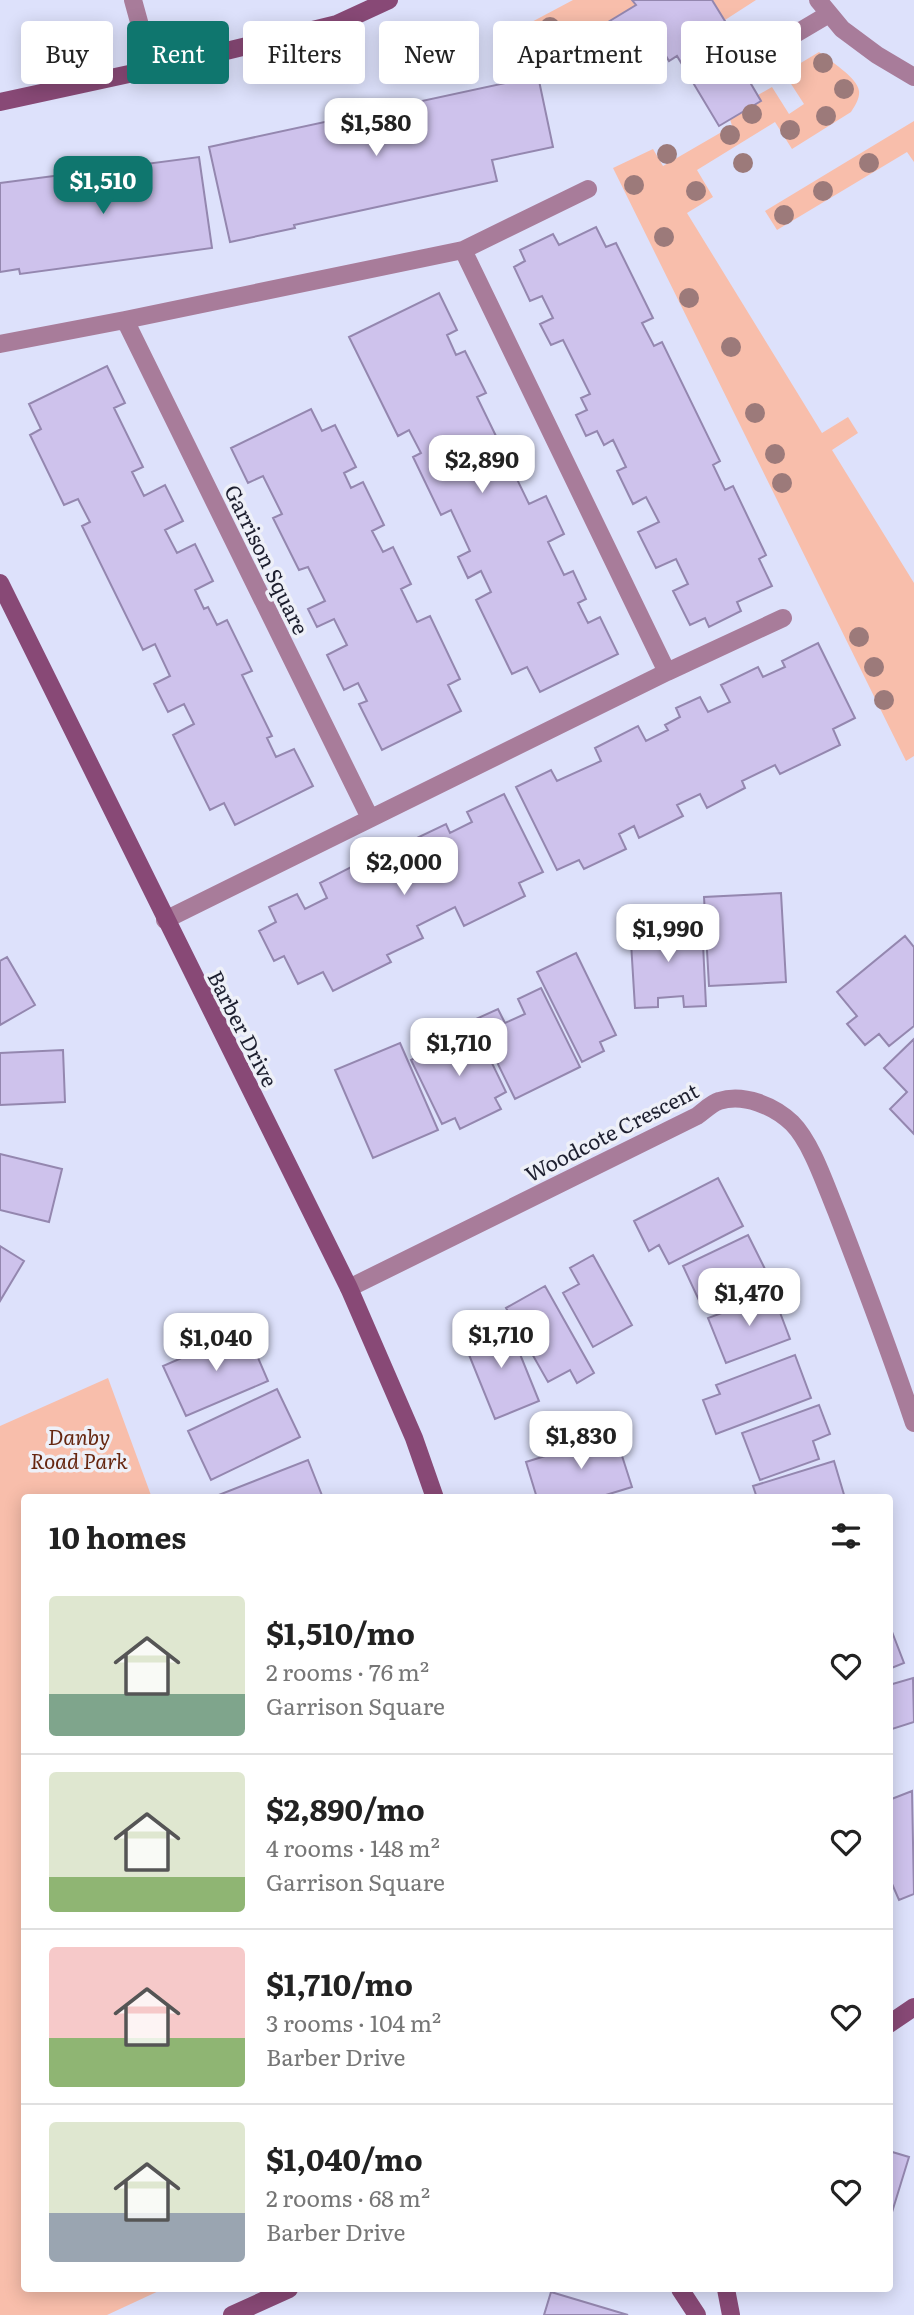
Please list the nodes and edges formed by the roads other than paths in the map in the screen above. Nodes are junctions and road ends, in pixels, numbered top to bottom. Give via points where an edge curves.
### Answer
1 (133, 0) edge
2 (389, 0) edge
3 (818, 0) edge
4 (829, 14) junction
5 (139, 21) edge
6 (801, 31) edge
7 (229, 50) edge
8 (127, 74) edge
9 (914, 77) edge
10 (0, 102) edge
11 (588, 189) dead end
12 (463, 250) junction
13 (125, 320) junction
14 (0, 344) edge
15 (0, 583) edge
16 (783, 618) dead end
17 (667, 671) junction
18 (370, 818) junction
19 (165, 920) junction
20 (349, 1288) junction
21 (914, 1423) edge
22 (434, 1494) edge
23 (914, 2005) edge
24 (893, 2011) edge
25 (893, 2021) edge
26 (282, 2292) edge
27 (682, 2292) edge
28 (727, 2292) edge
29 (232, 2315) edge
30 (697, 2315) edge
31 (731, 2315) edge

1 - 5 street
2 - 7 street via 337,24
3 - 4 street
4 - 6 street
4 - 9 street via 877,55
8 - 10 street
11 - 12 street
12 - 13 street
12 - 17 street
13 - 14 street
13 - 18 street, Garrison Square
15 - 19 street, Barber Drive
16 - 17 street
17 - 18 street
18 - 19 street
19 - 20 street, Barber Drive
20 - 21 street, Woodcote Crescent via 697,1116 718,1101 741,1098 775,1109 794,1125 807,1145 882,1326
20 - 22 street, Barber Drive
23 - 24 street
23 - 25 street
26 - 29 street
27 - 30 street
28 - 31 street

